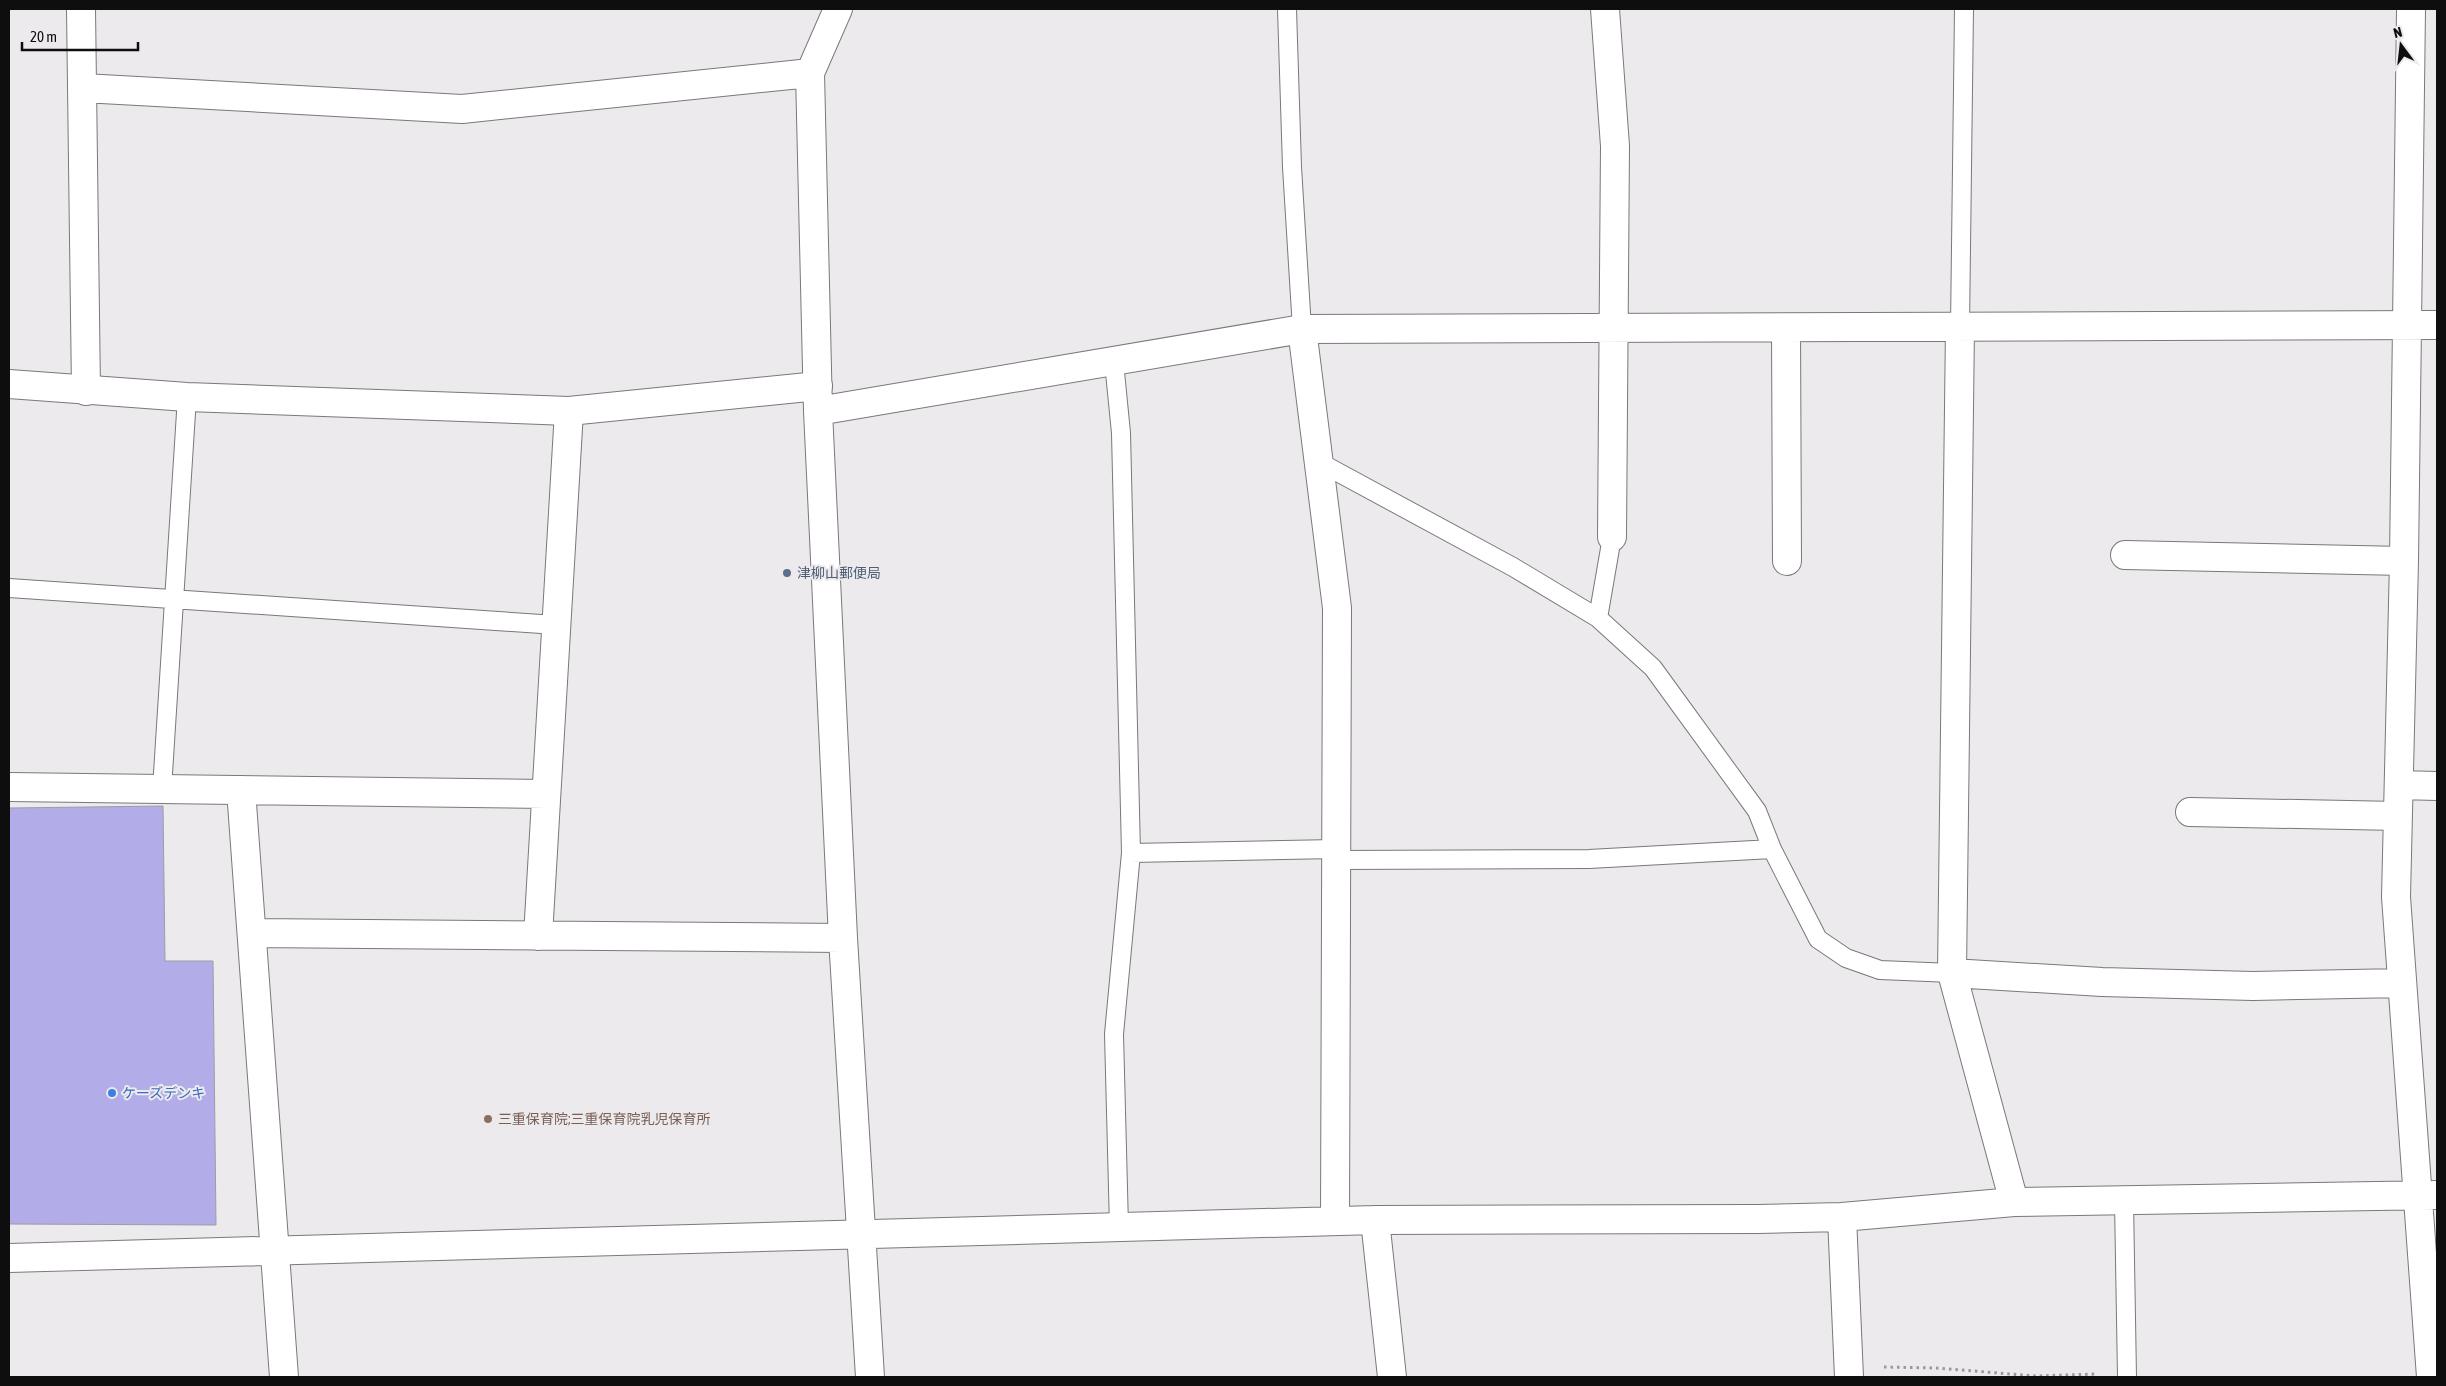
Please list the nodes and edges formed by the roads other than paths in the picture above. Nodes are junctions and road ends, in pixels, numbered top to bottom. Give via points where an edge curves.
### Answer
1 (81, 9) edge
2 (838, 9) edge
3 (1286, 9) edge
4 (1605, 9) edge
5 (1964, 9) edge
6 (2411, 9) edge
7 (810, 73) junction
8 (83, 88) junction
9 (2407, 325) junction
10 (2437, 325) edge
11 (1960, 327) junction
12 (1615, 328) junction
13 (1786, 328) junction
14 (1302, 330) junction
15 (1114, 362) junction
16 (9, 384) edge
17 (86, 391) junction
18 (187, 397) junction
19 (818, 399) junction
20 (569, 411) junction
21 (1319, 462) junction
22 (1612, 537) joint
23 (2125, 556) dead end
24 (1787, 561) dead end
25 (2404, 561) junction
26 (9, 588) edge
27 (174, 599) junction
28 (1598, 618) junction
29 (556, 625) junction
30 (2399, 785) junction
31 (2437, 786) edge
32 (9, 787) edge
33 (162, 789) junction
34 (241, 790) junction
35 (546, 794) junction
36 (2190, 812) dead end
37 (2398, 816) junction
38 (1772, 849) junction
39 (1131, 853) junction
40 (1336, 854) junction
41 (252, 933) junction
42 (538, 936) junction
43 (843, 938) junction
44 (1952, 973) junction
45 (2402, 983) junction
46 (2427, 1195) edge
47 (2124, 1201) junction
48 (2014, 1202) junction
49 (1842, 1217) junction
50 (1375, 1220) junction
51 (1335, 1221) junction
52 (1119, 1227) junction
53 (861, 1234) junction
54 (276, 1251) junction
55 (9, 1258) edge
56 (1848, 1371) edge
57 (2127, 1375) edge
58 (284, 1377) edge
59 (870, 1377) edge
60 (1392, 1377) edge
61 (2431, 1377) edge

1 - 8 street
2 - 7 street
3 - 14 lane
4 - 12 street via 1615,146
5 - 11 lane
6 - 9 street
7 - 8 street via 462,110
7 - 19 street
8 - 17 street
9 - 10 street
9 - 11 street
9 - 25 street
11 - 13 street
11 - 44 street
12 - 13 street
12 - 14 street
12 - 22 street
13 - 24 street
14 - 15 street
14 - 21 street
15 - 19 street
15 - 39 lane via 1121,433
16 - 17 street
17 - 18 street
18 - 20 street
18 - 27 lane
19 - 20 street
19 - 43 street
20 - 29 street
21 - 28 lane via 1513,567
21 - 40 street via 1337,608
22 - 28 lane
23 - 25 street
25 - 30 street
26 - 27 lane
27 - 29 lane
27 - 33 lane
28 - 38 lane via 1653,668 1757,811
29 - 35 street
30 - 31 street
30 - 37 street
32 - 33 street
33 - 34 street
34 - 35 street
34 - 41 street
35 - 42 street
36 - 37 street
37 - 45 street via 2396,896
38 - 40 lane via 1589,859
38 - 44 lane via 1818,939 1846,958 1880,970
39 - 40 lane
39 - 52 lane via 1114,1034
40 - 51 street
41 - 42 street
41 - 54 street
42 - 43 street
43 - 53 street
44 - 45 street via 2102,982 2253,986
44 - 48 street
45 - 46 street
46 - 47 street
46 - 61 street
47 - 48 street
47 - 57 lane
48 - 49 street
49 - 50 street
49 - 56 street
50 - 51 street
50 - 60 street
51 - 52 street
52 - 53 street
53 - 54 street
53 - 59 street
54 - 55 street
54 - 58 street

